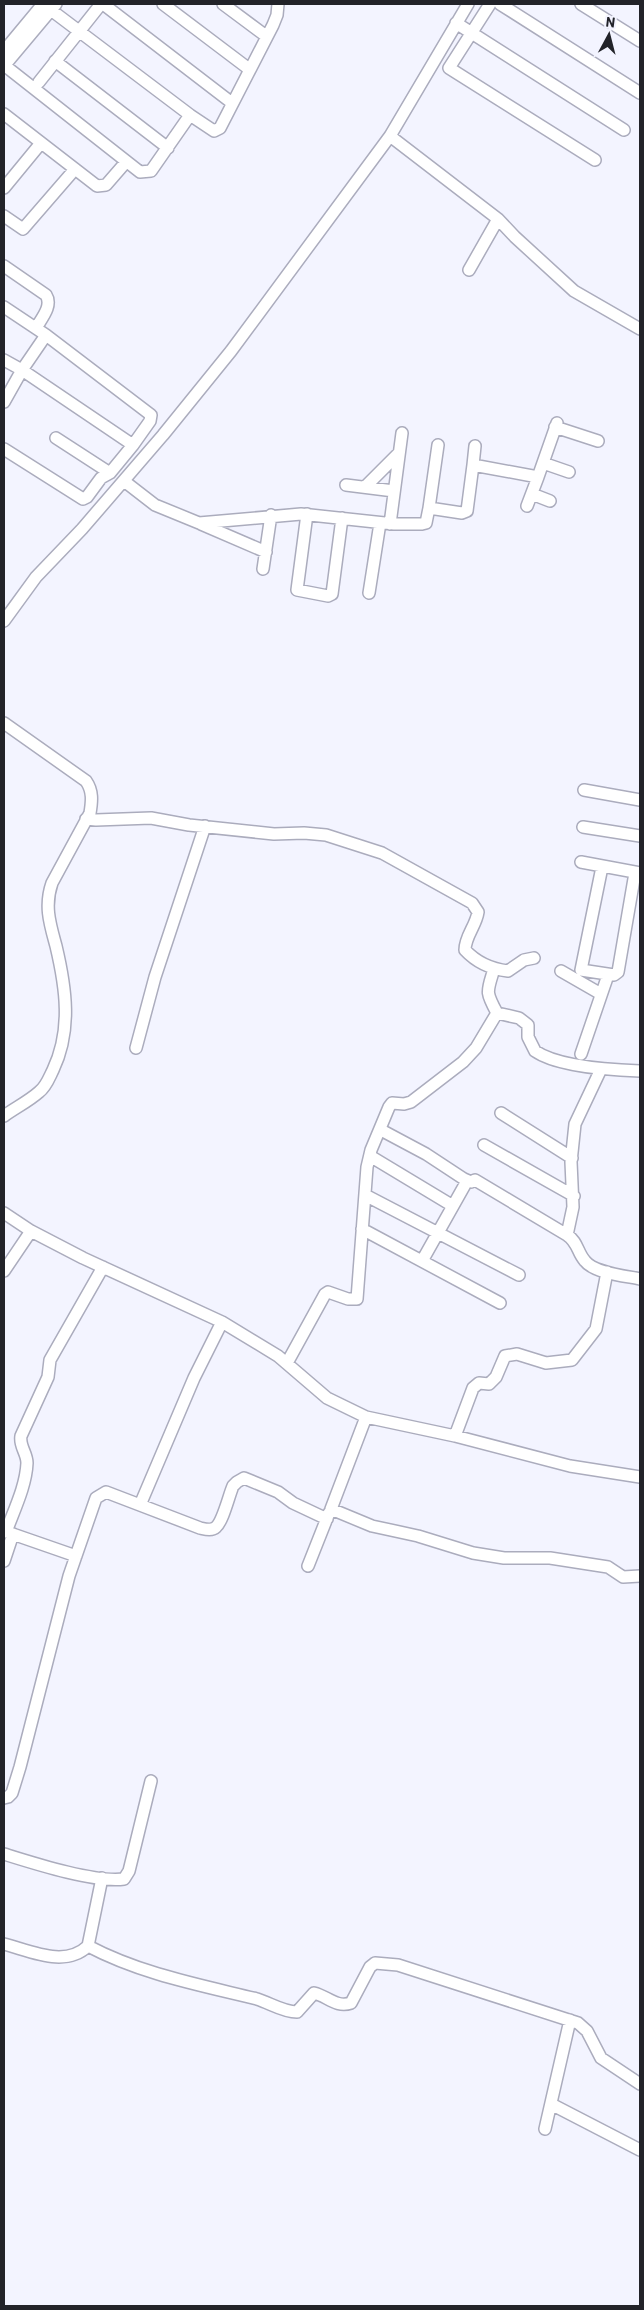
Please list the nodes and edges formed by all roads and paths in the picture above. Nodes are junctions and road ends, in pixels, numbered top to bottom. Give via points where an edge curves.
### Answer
1 (102, 4) edge
2 (163, 4) edge
3 (223, 4) edge
4 (278, 4) edge
5 (468, 4) edge
6 (490, 4) edge
7 (500, 4) edge
8 (582, 4) edge
9 (50, 6) edge
10 (456, 23) junction
11 (78, 32) junction
12 (472, 33) junction
13 (266, 36) junction
14 (640, 41) edge
15 (4, 51) edge
16 (55, 61) junction
17 (4, 65) edge
18 (249, 69) junction
19 (39, 82) dead end
20 (640, 93) edge
21 (232, 103) junction
22 (4, 114) edge
23 (190, 115) junction
24 (624, 130) dead end
25 (390, 136) junction
26 (41, 143) junction
27 (168, 148) junction
28 (595, 160) dead end
29 (126, 162) junction
30 (76, 169) junction
31 (4, 188) edge
32 (4, 216) edge
33 (498, 219) junction
34 (4, 266) edge
35 (469, 270) dead end
36 (4, 307) edge
37 (36, 328) junction
38 (640, 329) edge
39 (46, 335) junction
40 (4, 360) edge
41 (22, 370) junction
42 (4, 402) edge
43 (402, 433) dead end
44 (56, 438) dead end
45 (598, 440) dead end
46 (133, 445) junction
47 (438, 445) dead end
48 (475, 446) dead end
49 (4, 449) edge
50 (399, 453) junction
51 (543, 462) junction
52 (473, 465) junction
53 (570, 472) dead end
54 (110, 473) junction
55 (538, 477) junction
56 (124, 481) junction
57 (346, 485) dead end
58 (365, 487) junction
59 (394, 491) junction
60 (532, 494) junction
61 (550, 501) dead end
62 (528, 506) dead end
63 (429, 508) junction
64 (307, 514) junction
65 (271, 515) junction
66 (342, 518) junction
67 (385, 523) junction
68 (200, 524) junction
69 (266, 552) junction
70 (263, 569) dead end
71 (368, 593) dead end
72 (4, 621) edge
73 (4, 723) edge
74 (584, 790) dead end
75 (640, 800) edge
76 (86, 819) junction
77 (206, 826) junction
78 (583, 827) dead end
79 (640, 836) edge
80 (581, 862) dead end
81 (602, 867) junction
82 (638, 873) edge
83 (534, 958) dead end
84 (494, 969) junction
85 (561, 971) dead end
86 (580, 975) junction
87 (608, 975) junction
88 (601, 994) junction
89 (498, 1013) junction
90 (136, 1048) dead end
91 (581, 1054) dead end
92 (602, 1069) junction
93 (640, 1071) edge
94 (501, 1113) dead end
95 (4, 1116) edge
96 (381, 1130) junction
97 (484, 1145) dead end
98 (370, 1156) junction
99 (572, 1158) junction
100 (467, 1181) junction
101 (365, 1195) junction
102 (574, 1196) junction
103 (453, 1206) junction
104 (4, 1213) edge
105 (362, 1229) junction
106 (31, 1231) junction
107 (438, 1233) junction
108 (567, 1236) junction
109 (422, 1261) junction
110 (103, 1266) junction
111 (4, 1271) edge
112 (607, 1272) junction
113 (519, 1274) dead end
114 (640, 1279) edge
115 (500, 1303) dead end
116 (222, 1322) junction
117 (287, 1363) junction
118 (366, 1417) junction
119 (455, 1436) junction
120 (640, 1477) edge
121 (140, 1505) junction
122 (329, 1514) junction
123 (8, 1533) edge
124 (76, 1556) junction
125 (4, 1562) edge
126 (308, 1566) dead end
127 (640, 1576) edge
128 (151, 1781) dead end
129 (4, 1798) edge
130 (4, 1854) edge
131 (102, 1878) junction
132 (4, 1944) edge
133 (88, 1946) junction
134 (570, 2020) junction
135 (640, 2084) edge
136 (551, 2104) junction
137 (545, 2129) dead end
138 (640, 2150) edge

1 - 11 street
1 - 21 street
2 - 18 street
3 - 13 street
4 - 13 street via 277,16
5 - 10 street
6 - 12 street
7 - 20 street
8 - 14 street
9 - 11 street
9 - 15 street
9 - 17 street
10 - 12 street
10 - 25 street
11 - 16 street
11 - 23 street
12 - 24 street
12 - 28 street via 449,68
13 - 18 street
16 - 19 street
16 - 27 street
17 - 29 street
18 - 21 street
21 - 23 street via 217,131
22 - 26 street
23 - 27 street
25 - 33 street
25 - 56 street via 231,351
26 - 30 street
26 - 31 street
27 - 29 street via 151,171 140,172
29 - 30 street via 106,186 101,187
30 - 32 street via 23,230
33 - 35 street
33 - 38 street via 574,290
34 - 37 street via 46,295 48,305
36 - 37 street
37 - 39 street
39 - 41 street
39 - 46 street via 151,415
40 - 41 street
41 - 42 street
41 - 46 street
43 - 50 street
44 - 54 street
45 - 51 street via 556,425
46 - 54 street
47 - 63 street
48 - 52 street
49 - 54 street via 80,498 87,497 101,478
50 - 58 street
50 - 59 street
51 - 53 street
51 - 55 street
52 - 55 street
52 - 63 street via 467,511
55 - 60 street
56 - 68 street via 155,505
56 - 72 street via 36,577
57 - 58 street
58 - 59 street
59 - 67 street
60 - 61 street
60 - 62 street
63 - 67 street via 426,523
64 - 65 street
64 - 66 street
64 - 66 street via 297,590 328,596 332,594
65 - 68 street
65 - 69 street
66 - 67 street
67 - 71 street
68 - 69 street
69 - 70 street
73 - 76 street via 86,781 92,800
74 - 75 street
76 - 77 street via 151,818
76 - 95 street via 48,895 48,918 63,981 66,1015 58,1059 39,1092
77 - 84 street via 274,834 315,833 382,853 472,903 478,912 477,921 464,950
77 - 90 street via 155,977
78 - 79 street
80 - 81 street
81 - 82 street
81 - 86 street
82 - 87 street via 618,972
83 - 84 street via 524,960 512,970
84 - 89 street via 487,992
85 - 86 street
86 - 87 street
86 - 88 street
87 - 88 street
88 - 91 street
89 - 92 street via 528,1025 531,1046 538,1054
89 - 96 street via 463,1062 411,1102 390,1104
92 - 93 street
92 - 99 street via 575,1124
94 - 99 street
96 - 98 street
96 - 100 street
97 - 102 street
98 - 101 street
98 - 103 street
99 - 102 street
100 - 103 street
100 - 108 street via 475,1180
101 - 105 street
101 - 107 street
102 - 108 street
103 - 107 street
104 - 106 street
105 - 109 street
105 - 117 street via 357,1299 325,1294
106 - 110 street
106 - 111 street
107 - 109 street
107 - 113 street
108 - 112 street via 574,1240 586,1262
109 - 115 street
110 - 116 street
110 - 123 street via 50,1360 48,1377 21,1436 21,1446 27,1457 26,1472
112 - 114 street
112 - 119 street via 596,1329 572,1360 546,1363 517,1354 505,1356 496,1377 489,1384 479,1383 473,1388
116 - 117 street
116 - 121 street via 194,1378
117 - 118 street via 327,1398
118 - 119 street
118 - 122 street
119 - 120 street via 570,1466
121 - 122 street via 210,1530 220,1521 233,1486 244,1478 278,1492 298,1506
121 - 124 street via 102,1493 95,1502
122 - 126 street
122 - 127 street via 473,1553 504,1558 550,1558 608,1567 623,1577
123 - 124 street
123 - 125 street
124 - 129 street via 20,1768 12,1793
128 - 131 street via 127,1876 119,1880
130 - 131 street
131 - 133 street
132 - 133 street via 69,1958
133 - 134 street via 170,1978 259,2000 289,2012 297,2012 314,1993 344,2006 351,2003 370,1967 382,1962
134 - 135 street via 587,2030 601,2058
134 - 136 street
136 - 137 street
136 - 138 street

